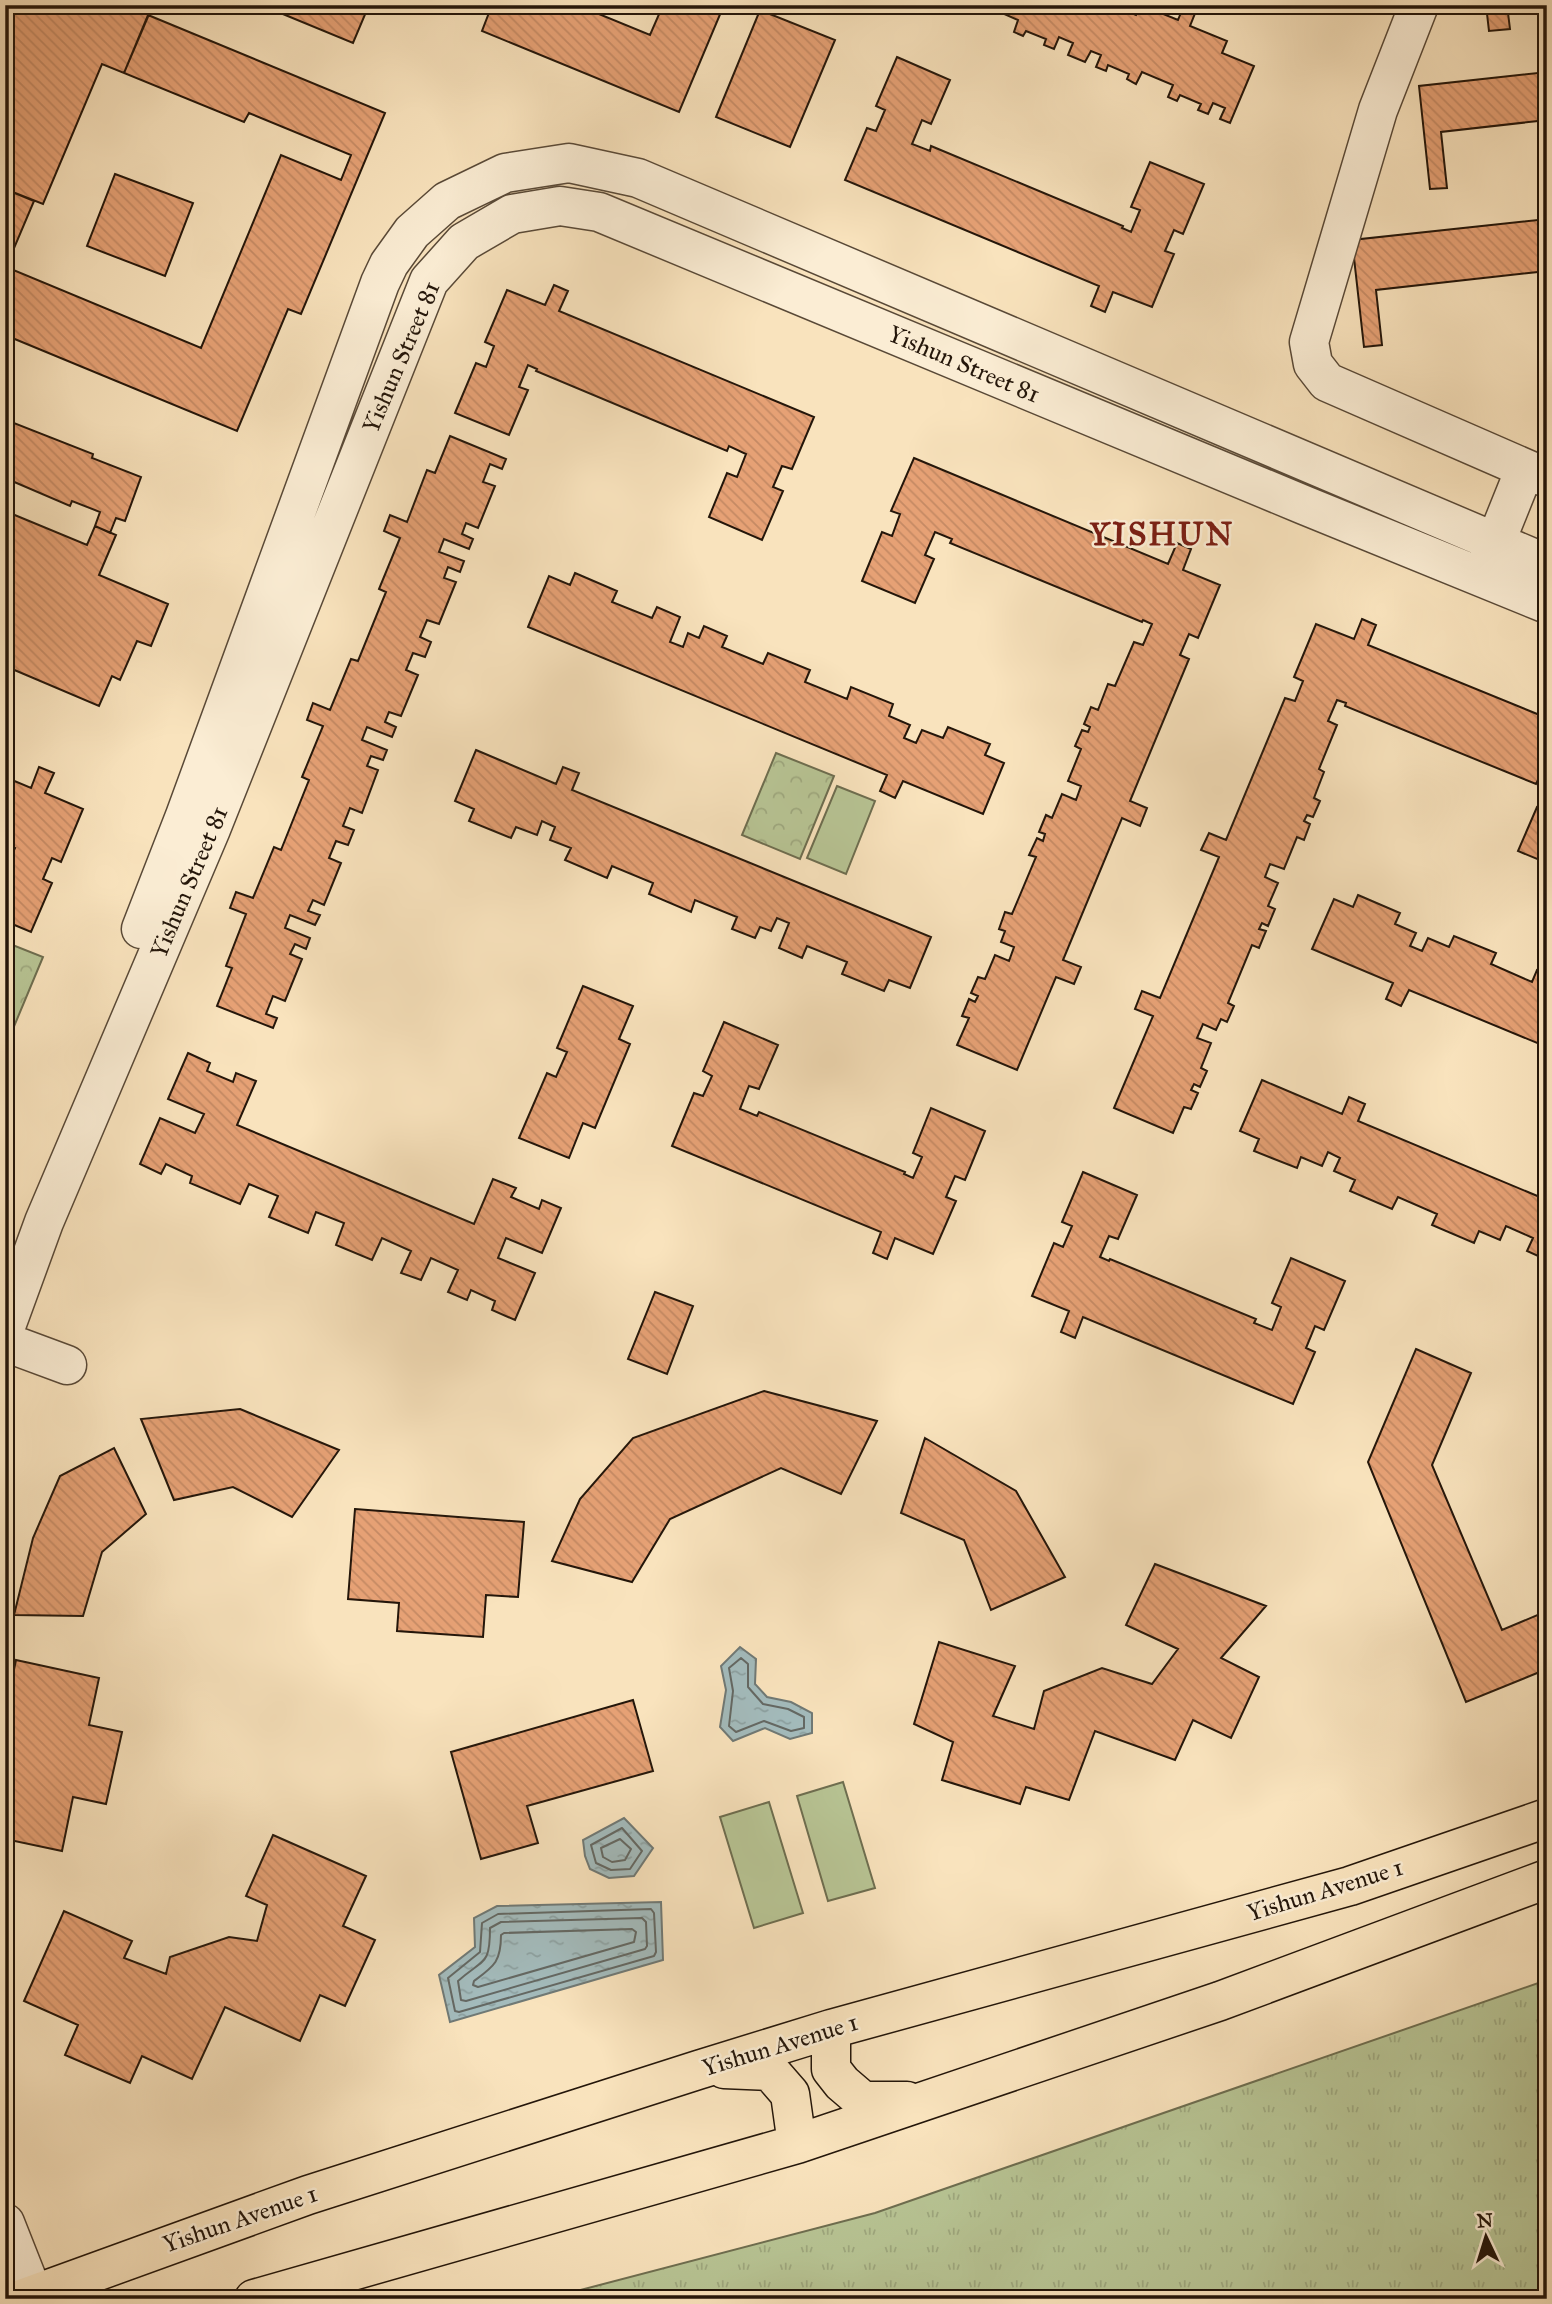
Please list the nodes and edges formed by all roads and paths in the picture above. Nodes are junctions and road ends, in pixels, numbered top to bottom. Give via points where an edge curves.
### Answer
1 (1419, 5) edge
2 (1154, 399) junction
3 (1139, 436) junction
4 (1319, 468) junction
5 (1536, 473) edge
6 (1304, 505) junction
7 (1495, 542) junction
8 (1547, 564) edge
9 (292, 576) junction
10 (1482, 578) junction
11 (1547, 604) edge
12 (54, 1175) junction
13 (5, 1257) edge
14 (9, 1308) edge
15 (5, 1342) edge
16 (67, 1365) dead end
17 (1547, 1818) edge
18 (1547, 1879) edge
19 (831, 2029) junction
20 (698, 2070) junction
21 (926, 2100) junction
22 (797, 2144) junction
23 (5, 2223) edge
24 (30, 2297) edge
25 (254, 2299) edge

1 - 5 street via 1378,110 1309,342 1313,364 1328,382
2 - 3 street
2 - 4 street, Yishun Street 81
2 - 9 street, Yishun Street 81 via 638,178 569,163 505,173 447,201 412,232 389,264
3 - 6 street, Yishun Street 81
3 - 9 street, Yishun Street 81 via 599,212 560,206 512,214 464,242 429,281
4 - 6 street
4 - 7 street, Yishun Street 81
5 - 7 street
6 - 10 street, Yishun Street 81
7 - 8 street, Yishun Street 81
7 - 10 street
9 - 12 street, Yishun Street 81 via 237,720 185,816
10 - 11 street, Yishun Street 81
12 - 13 street, Yishun Street 81
12 - 14 street, Yishun Street 81 via 44,1222
15 - 16 street
17 - 19 main road, Yishun Avenue 1 via 1350,1885
18 - 21 main road via 1220,2001
19 - 20 main road, Yishun Avenue 1
19 - 21 main road via 831,2069 863,2101
20 - 22 main road via 770,2071 790,2094
20 - 24 main road, Yishun Avenue 1 via 308,2195
21 - 22 main road
22 - 25 main road
23 - 24 street

